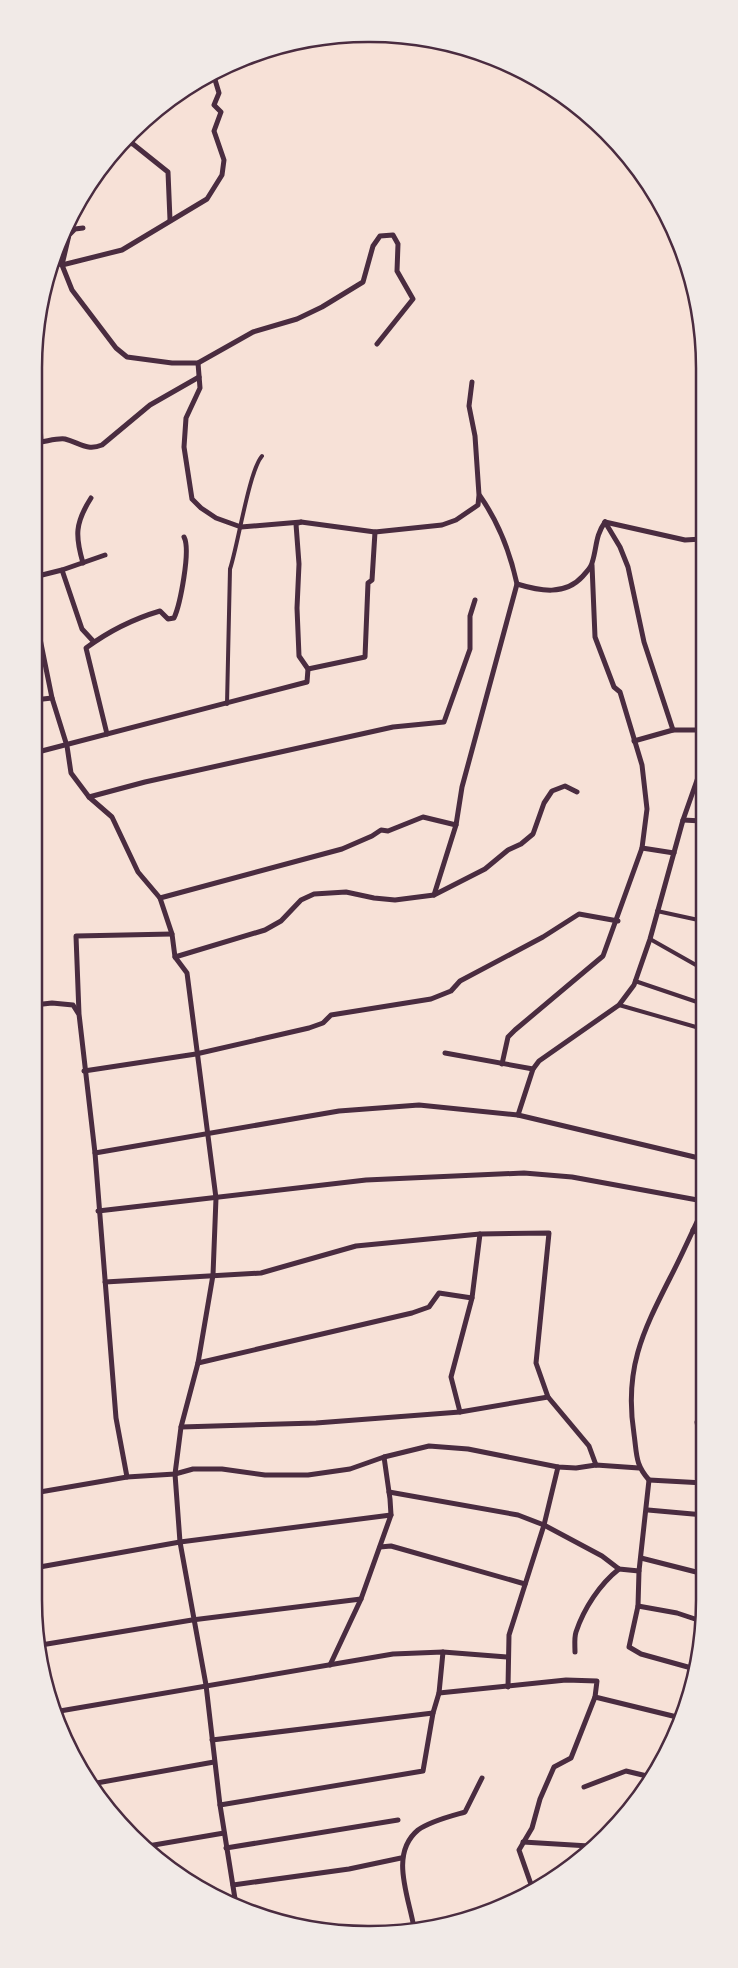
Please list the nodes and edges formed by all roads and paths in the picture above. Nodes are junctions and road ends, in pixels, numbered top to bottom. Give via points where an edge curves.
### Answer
1 (215, 81) edge
2 (133, 144) edge
3 (170, 220) junction
4 (83, 228) dead end
5 (73, 231) edge
6 (68, 241) edge
7 (62, 265) junction
8 (376, 344) dead end
9 (198, 363) junction
10 (200, 377) junction
11 (472, 382) dead end
12 (42, 442) edge
13 (262, 456) dead end
14 (479, 495) junction
15 (90, 498) dead end
16 (301, 522) junction
17 (605, 522) junction
18 (241, 527) junction
19 (375, 532) junction
20 (184, 537) dead end
21 (696, 539) edge
22 (105, 555) dead end
23 (83, 563) junction
24 (592, 565) junction
25 (62, 570) junction
26 (42, 575) edge
27 (517, 584) junction
28 (475, 600) dead end
29 (94, 642) junction
30 (42, 649) edge
31 (308, 669) junction
32 (52, 698) junction
33 (42, 699) edge
34 (227, 704) junction
35 (673, 730) junction
36 (696, 730) edge
37 (108, 734) junction
38 (634, 741) junction
39 (67, 746) junction
40 (42, 751) edge
41 (696, 783) edge
42 (577, 792) dead end
43 (89, 797) junction
44 (683, 820) junction
45 (696, 821) edge
46 (456, 825) junction
47 (642, 848) junction
48 (674, 853) junction
49 (434, 895) junction
50 (160, 898) junction
51 (657, 911) junction
52 (696, 919) edge
53 (618, 921) junction
54 (172, 934) junction
55 (650, 939) junction
56 (174, 957) junction
57 (696, 965) edge
58 (635, 982) junction
59 (696, 1002) edge
60 (42, 1004) edge
61 (618, 1005) junction
62 (79, 1014) junction
63 (696, 1028) edge
64 (445, 1053) dead end
65 (196, 1054) junction
66 (502, 1064) junction
67 (533, 1068) junction
68 (84, 1071) junction
69 (518, 1115) junction
70 (206, 1133) junction
71 (95, 1153) junction
72 (696, 1157) edge
73 (216, 1198) junction
74 (696, 1200) edge
75 (98, 1211) junction
76 (696, 1224) edge
77 (693, 1230) junction
78 (696, 1232) edge
79 (480, 1234) junction
80 (213, 1275) junction
81 (104, 1282) junction
82 (472, 1298) junction
83 (198, 1363) junction
84 (548, 1398) junction
85 (460, 1412) junction
86 (181, 1427) junction
87 (384, 1457) junction
88 (596, 1465) junction
89 (558, 1468) junction
90 (639, 1468) junction
91 (175, 1474) junction
92 (127, 1477) junction
93 (649, 1480) junction
94 (696, 1483) edge
95 (42, 1492) edge
96 (389, 1492) junction
97 (648, 1510) junction
98 (696, 1514) edge
99 (390, 1515) junction
100 (544, 1525) junction
101 (180, 1542) junction
102 (380, 1547) junction
103 (641, 1558) junction
104 (42, 1567) edge
105 (619, 1569) junction
106 (639, 1571) junction
107 (696, 1572) edge
108 (526, 1584) junction
109 (361, 1599) junction
110 (638, 1606) junction
111 (192, 1620) junction
112 (695, 1620) edge
113 (45, 1644) edge
114 (443, 1652) junction
115 (575, 1652) dead end
116 (507, 1657) junction
117 (330, 1665) junction
118 (688, 1667) edge
119 (206, 1685) junction
120 (508, 1687) junction
121 (439, 1693) junction
122 (595, 1697) junction
123 (62, 1711) edge
124 (433, 1713) junction
125 (674, 1716) edge
126 (212, 1740) junction
127 (214, 1762) junction
128 (643, 1775) edge
129 (482, 1778) dead end
130 (100, 1782) edge
131 (584, 1787) dead end
132 (220, 1805) junction
133 (398, 1820) dead end
134 (224, 1833) junction
135 (523, 1842) junction
136 (155, 1845) edge
137 (582, 1846) edge
138 (226, 1848) junction
139 (401, 1858) junction
140 (530, 1883) edge
141 (232, 1885) junction
142 (234, 1896) edge
143 (413, 1923) edge

1 - 3 street via 219,93 214,105 221,112 214,131 224,160 222,175 207,199
2 - 3 street via 168,172
3 - 7 street via 122,250
4 - 5 street
6 - 7 street
7 - 9 street via 72,290 116,348 127,357
8 - 9 street via 413,299 397,271 398,244 392,235 380,236 374,246 364,282 322,307 297,319 253,332
9 - 10 street
10 - 12 street via 150,406 102,445 85,448 63,439
10 - 18 street via 200,388 186,418 184,447 192,498 216,518
11 - 14 street via 469,406 476,436
13 - 18 street via 258,460
14 - 19 street via 478,505 442,525
14 - 27 street via 510,552
15 - 23 street via 83,510 76,538
16 - 18 street
16 - 19 street
16 - 31 street via 296,524 299,656
17 - 21 street via 685,540
17 - 24 street via 597,534
17 - 35 street via 628,567 644,642
18 - 34 street via 230,569
19 - 31 street via 372,580 368,583 365,657
20 - 29 street via 187,542 185,563 174,618 168,619 160,611 125,623
22 - 23 street
23 - 25 street
24 - 27 street via 582,578 556,592
24 - 38 street via 595,637 614,687 620,692
25 - 26 street
25 - 29 street via 82,629
27 - 46 street via 462,787
28 - 43 street via 470,616 470,649 444,722 393,727
29 - 37 street via 86,648
30 - 32 street
31 - 34 street via 307,682
32 - 33 street
32 - 39 street
34 - 37 street
35 - 36 street
35 - 38 street
37 - 39 street
38 - 47 street via 642,765 647,809
39 - 40 street
39 - 43 street via 71,773
41 - 44 street
42 - 49 street via 565,786 552,791 544,802 533,834 485,869
43 - 50 street via 112,818 138,872
44 - 45 street
44 - 48 street
46 - 49 street
46 - 50 street via 423,817 388,831 381,830 342,849
47 - 48 street
47 - 53 street
48 - 51 street
49 - 56 street via 395,900 346,892 314,894 301,900 281,921 265,930
50 - 54 street
51 - 52 street
51 - 55 street
53 - 65 street via 579,914 460,981 451,991 431,999 332,1015 323,1023 309,1028
53 - 66 street via 603,956 508,1037
54 - 56 street
54 - 62 street via 76,936
55 - 57 street
55 - 58 street
56 - 65 street via 187,972
58 - 59 street
58 - 61 street
60 - 62 street via 73,1005
61 - 63 street
61 - 67 street
62 - 68 street
64 - 66 street
65 - 68 street
65 - 70 street
66 - 67 street
67 - 69 street
68 - 71 street
69 - 70 street via 419,1105 339,1111
69 - 72 street
70 - 71 street
70 - 73 street
71 - 75 street
73 - 74 street via 366,1180 524,1173 572,1177
73 - 75 street
73 - 80 street
75 - 81 street
76 - 77 street
77 - 78 street
77 - 90 street via 640,1338 632,1421
79 - 80 street via 356,1246 260,1273
79 - 82 street
79 - 84 street via 549,1233 536,1363
80 - 81 street
80 - 83 street
81 - 92 street via 116,1418
82 - 83 street via 439,1293 429,1307 412,1313
82 - 85 street via 451,1377
83 - 86 street
84 - 85 street
84 - 88 street via 589,1446
85 - 86 street via 316,1423
86 - 91 street
87 - 89 street via 428,1446 468,1449
87 - 91 street via 350,1469 308,1475 265,1475 222,1469 193,1469
87 - 96 street
88 - 89 street
88 - 90 street
89 - 100 street
90 - 93 street
91 - 92 street
91 - 101 street
92 - 95 street
93 - 94 street
93 - 97 street
96 - 99 street
96 - 100 street via 518,1515
97 - 98 street
97 - 103 street
99 - 101 street
99 - 102 street
100 - 105 street via 602,1556
100 - 108 street
101 - 104 street
101 - 111 street
102 - 108 street via 391,1546
102 - 109 street
103 - 106 street
103 - 107 street
105 - 106 street
105 - 115 street via 604,1581 588,1608 575,1633
106 - 110 street
108 - 116 street via 509,1635
109 - 111 street
109 - 117 street
110 - 112 street
110 - 118 street via 629,1647 641,1654
111 - 113 street
111 - 119 street
114 - 116 street
114 - 117 street via 392,1654
114 - 121 street
116 - 120 street
117 - 119 street
119 - 123 street
119 - 126 street
120 - 121 street
120 - 122 street via 566,1680 597,1681
121 - 124 street
122 - 125 street
122 - 135 street via 571,1758 554,1768 532,1828
124 - 126 street
124 - 132 street via 423,1771
126 - 127 street
127 - 130 street
127 - 132 street
128 - 131 street via 626,1771
129 - 139 street via 465,1812 419,1830 406,1843
132 - 134 street
133 - 138 street
134 - 136 street
134 - 138 street
135 - 137 street
135 - 140 street via 519,1850
138 - 141 street
139 - 141 street via 349,1869
139 - 143 street
141 - 142 street

